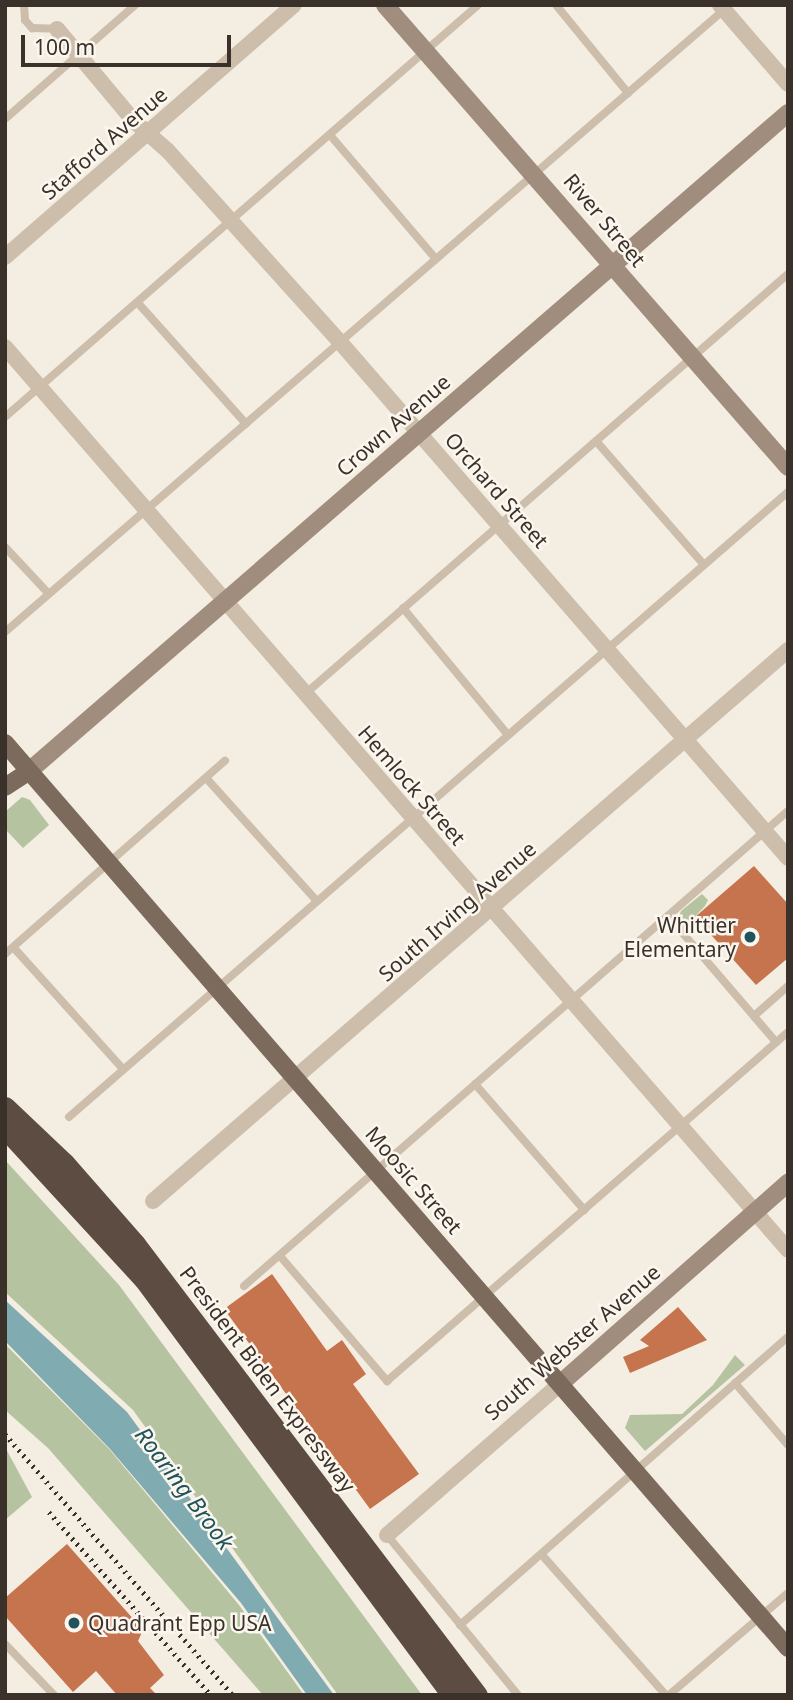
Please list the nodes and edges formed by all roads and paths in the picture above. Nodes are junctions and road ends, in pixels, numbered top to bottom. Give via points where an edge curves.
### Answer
1 (24, 5) edge
2 (135, 5) edge
3 (294, 5) edge
4 (385, 5) edge
5 (478, 5) edge
6 (556, 5) edge
7 (724, 7) edge
8 (57, 29) joint
9 (424, 52) junction
10 (79, 54) junction
11 (788, 84) edge
12 (628, 93) junction
13 (788, 113) edge
14 (5, 118) edge
15 (148, 132) junction
16 (330, 135) junction
17 (536, 173) junction
18 (230, 220) junction
19 (5, 257) edge
20 (436, 259) junction
21 (613, 264) junction
22 (787, 275) edge
23 (138, 303) junction
24 (340, 342) junction
25 (5, 347) edge
26 (692, 356) junction
27 (38, 387) junction
28 (5, 417) edge
29 (246, 424) junction
30 (419, 433) junction
31 (596, 441) junction
32 (788, 467) edge
33 (788, 492) edge
34 (147, 512) junction
35 (499, 525) junction
36 (5, 547) edge
37 (704, 565) junction
38 (48, 594) junction
39 (225, 602) junction
40 (403, 608) junction
41 (5, 632) edge
42 (608, 649) junction
43 (788, 650) edge
44 (305, 694) junction
45 (508, 735) junction
46 (685, 741) junction
47 (5, 743) edge
48 (225, 761) dead end
49 (28, 772) junction
50 (207, 779) junction
51 (5, 787) edge
52 (788, 811) edge
53 (415, 818) junction
54 (765, 832) junction
55 (788, 858) edge
56 (110, 863) junction
57 (316, 900) junction
58 (491, 908) junction
59 (668, 916) junction
60 (14, 948) junction
61 (5, 954) edge
62 (788, 986) edge
63 (218, 988) junction
64 (572, 999) junction
65 (754, 1016) junction
66 (788, 1032) edge
67 (776, 1042) junction
68 (123, 1069) junction
69 (297, 1079) junction
70 (475, 1084) junction
71 (5, 1107) edge
72 (69, 1117) dead end
73 (680, 1124) junction
74 (5, 1128) edge
75 (375, 1170) junction
76 (788, 1184) edge
77 (153, 1201) dead end
78 (584, 1210) junction
79 (754, 1212) junction
80 (788, 1250) edge
81 (280, 1256) junction
82 (244, 1286) dead end
83 (484, 1296) junction
84 (788, 1337) edge
85 (561, 1383) junction
86 (735, 1384) junction
87 (788, 1445) edge
88 (635, 1471) junction
89 (387, 1535) joint
90 (542, 1555) junction
91 (788, 1593) edge
92 (761, 1616) junction
93 (460, 1625) junction
94 (5, 1644) edge
95 (788, 1648) edge
96 (54, 1695) edge
97 (452, 1695) edge
98 (477, 1695) edge
99 (518, 1695) edge
100 (668, 1695) edge

1 - 8 lane via 25,20 32,28
2 - 10 lane
3 - 15 street, Stafford Avenue
4 - 9 main road, River Street
5 - 9 lane
6 - 12 lane
7 - 11 street
7 - 12 lane
8 - 10 street, Orchard Street
9 - 16 lane
9 - 17 main road, River Street
10 - 14 lane
10 - 15 street, Orchard Street
12 - 17 lane
13 - 21 main road, Crown Avenue
15 - 18 street, Orchard Street
15 - 19 street, Stafford Avenue
16 - 18 lane
16 - 20 lane
17 - 20 lane
17 - 21 main road, River Street
18 - 23 lane
18 - 24 street, Orchard Street
20 - 24 lane
21 - 26 main road, River Street
21 - 30 main road, Crown Avenue
22 - 26 lane
23 - 27 lane
23 - 29 lane
24 - 29 lane
24 - 30 street, Orchard Street
25 - 27 street, Hemlock Street
26 - 31 lane
26 - 32 main road, River Street
27 - 28 lane
27 - 34 street, Hemlock Street
29 - 34 lane
30 - 35 street, Orchard Street
30 - 39 main road, Crown Avenue
31 - 35 lane
31 - 37 lane
33 - 37 lane
34 - 38 lane
34 - 39 street, Hemlock Street
35 - 40 lane
35 - 42 street, Orchard Street
36 - 38 lane
37 - 42 lane
38 - 41 lane
39 - 44 street, Hemlock Street
39 - 49 main road, Crown Avenue
40 - 44 lane
40 - 45 lane
42 - 45 lane
42 - 46 street, Orchard Street
43 - 46 street, South Irving Avenue
44 - 53 street, Hemlock Street
45 - 53 lane
46 - 54 street, Orchard Street
46 - 58 street, South Irving Avenue
47 - 49 main road, Moosic Street
48 - 50 lane
49 - 51 main road
49 - 56 main road, Moosic Street
50 - 56 lane
50 - 57 lane
52 - 54 lane
53 - 57 lane
53 - 58 street, Hemlock Street
54 - 55 street, Orchard Street
54 - 59 lane
56 - 60 lane
56 - 63 main road, Moosic Street
57 - 63 lane
58 - 64 street, Hemlock Street
58 - 69 street, South Irving Avenue
59 - 64 lane
59 - 65 lane
60 - 61 lane
60 - 68 lane
62 - 65 lane
63 - 68 lane
63 - 69 main road, Moosic Street
64 - 70 lane
64 - 73 street, Hemlock Street
65 - 67 lane
66 - 67 lane
67 - 73 lane
68 - 72 lane
69 - 75 main road, Moosic Street
69 - 77 street, South Irving Avenue
70 - 75 lane
70 - 78 lane
71 - 98 highway, President Biden Expressway via 64,1163 135,1244
73 - 78 lane
73 - 79 street, Hemlock Street
74 - 97 highway, President Biden Expressway via 144,1279
75 - 81 lane
75 - 83 main road, Moosic Street
76 - 79 main road, South Webster Avenue
78 - 83 lane
79 - 80 street, Hemlock Street
79 - 85 main road, South Webster Avenue
81 - 82 lane
81 - 83 lane via 387,1381
83 - 85 main road, Moosic Street
84 - 86 lane
85 - 88 main road, Moosic Street
85 - 89 street, South Webster Avenue
86 - 87 lane
86 - 88 lane
88 - 90 lane
88 - 92 main road, Moosic Street
89 - 93 lane
90 - 93 lane
90 - 100 lane
91 - 92 lane
92 - 95 main road, Moosic Street
92 - 100 lane
93 - 99 lane
94 - 96 lane

